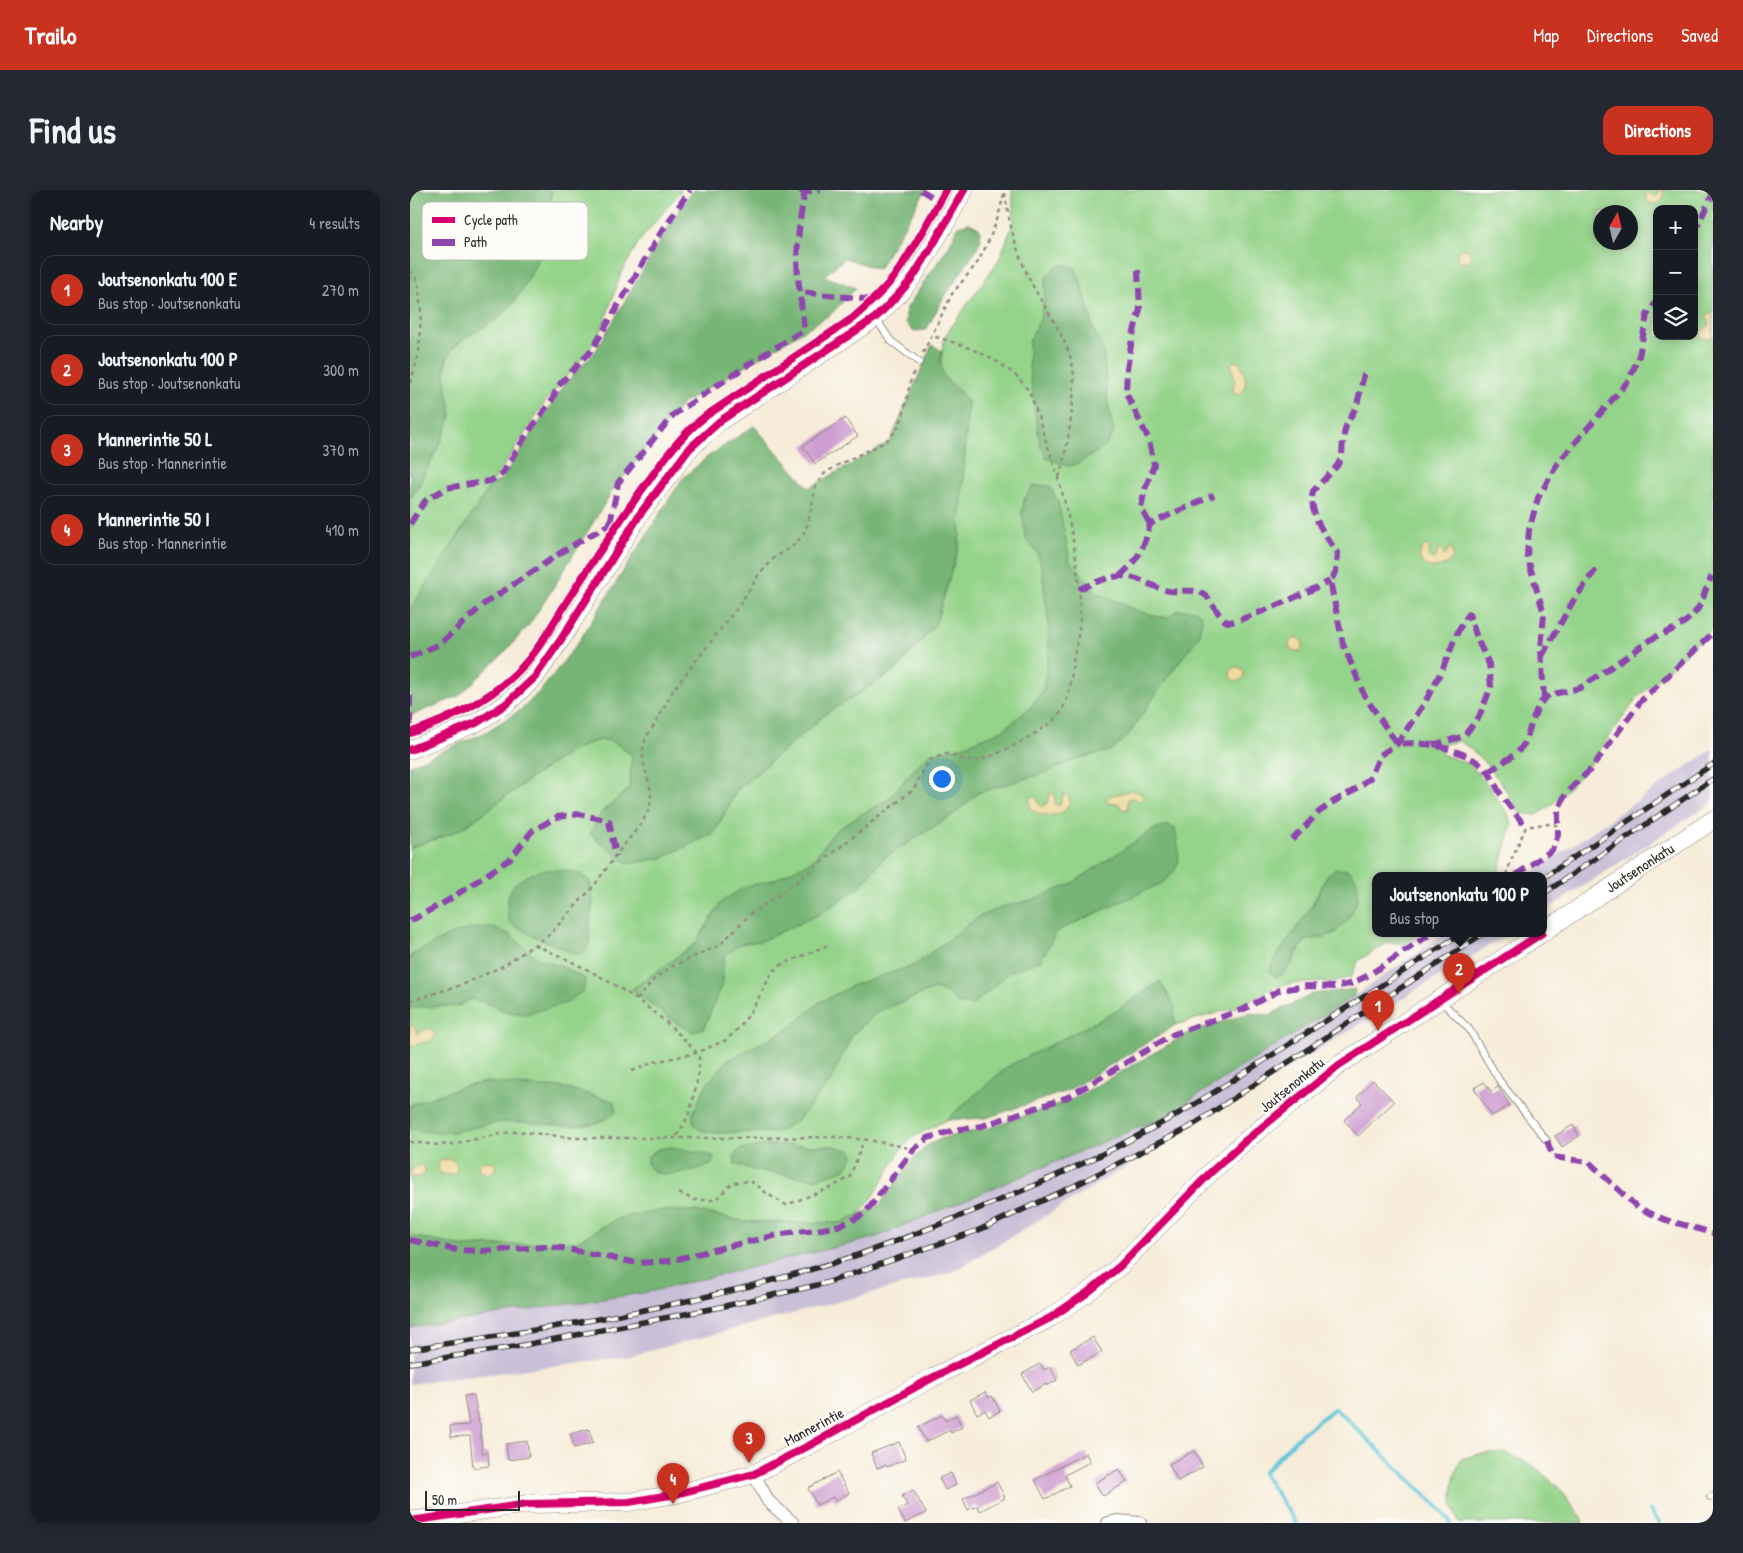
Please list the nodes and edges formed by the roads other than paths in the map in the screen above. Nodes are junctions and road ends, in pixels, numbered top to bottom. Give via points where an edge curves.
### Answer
1 (964, 190) edge
2 (875, 318) junction
3 (918, 362) road end
4 (410, 750) edge
5 (1713, 820) edge
6 (1547, 929) edge
7 (1534, 937) edge
8 (1440, 1000) junction
9 (1547, 1141) dead end
10 (1086, 1293) joint
11 (754, 1474) junction
12 (410, 1522) edge
13 (792, 1523) edge
14 (1108, 1523) edge
15 (1140, 1523) edge

1 - 2 street via 911,279
2 - 3 lane via 891,342
2 - 4 street via 720,421 688,449 640,514 535,677 506,704 476,723
5 - 6 street, Joutsenonkatu
7 - 8 street, Joutsenonkatu
8 - 9 lane via 1469,1029 1500,1080
8 - 10 street, Joutsenonkatu via 1339,1065 1245,1141 1210,1172 1120,1266
10 - 11 street, Mannerintie via 1050,1318
11 - 12 street, Mannerintie via 629,1502 528,1504
11 - 13 street via 768,1501
14 - 15 street

